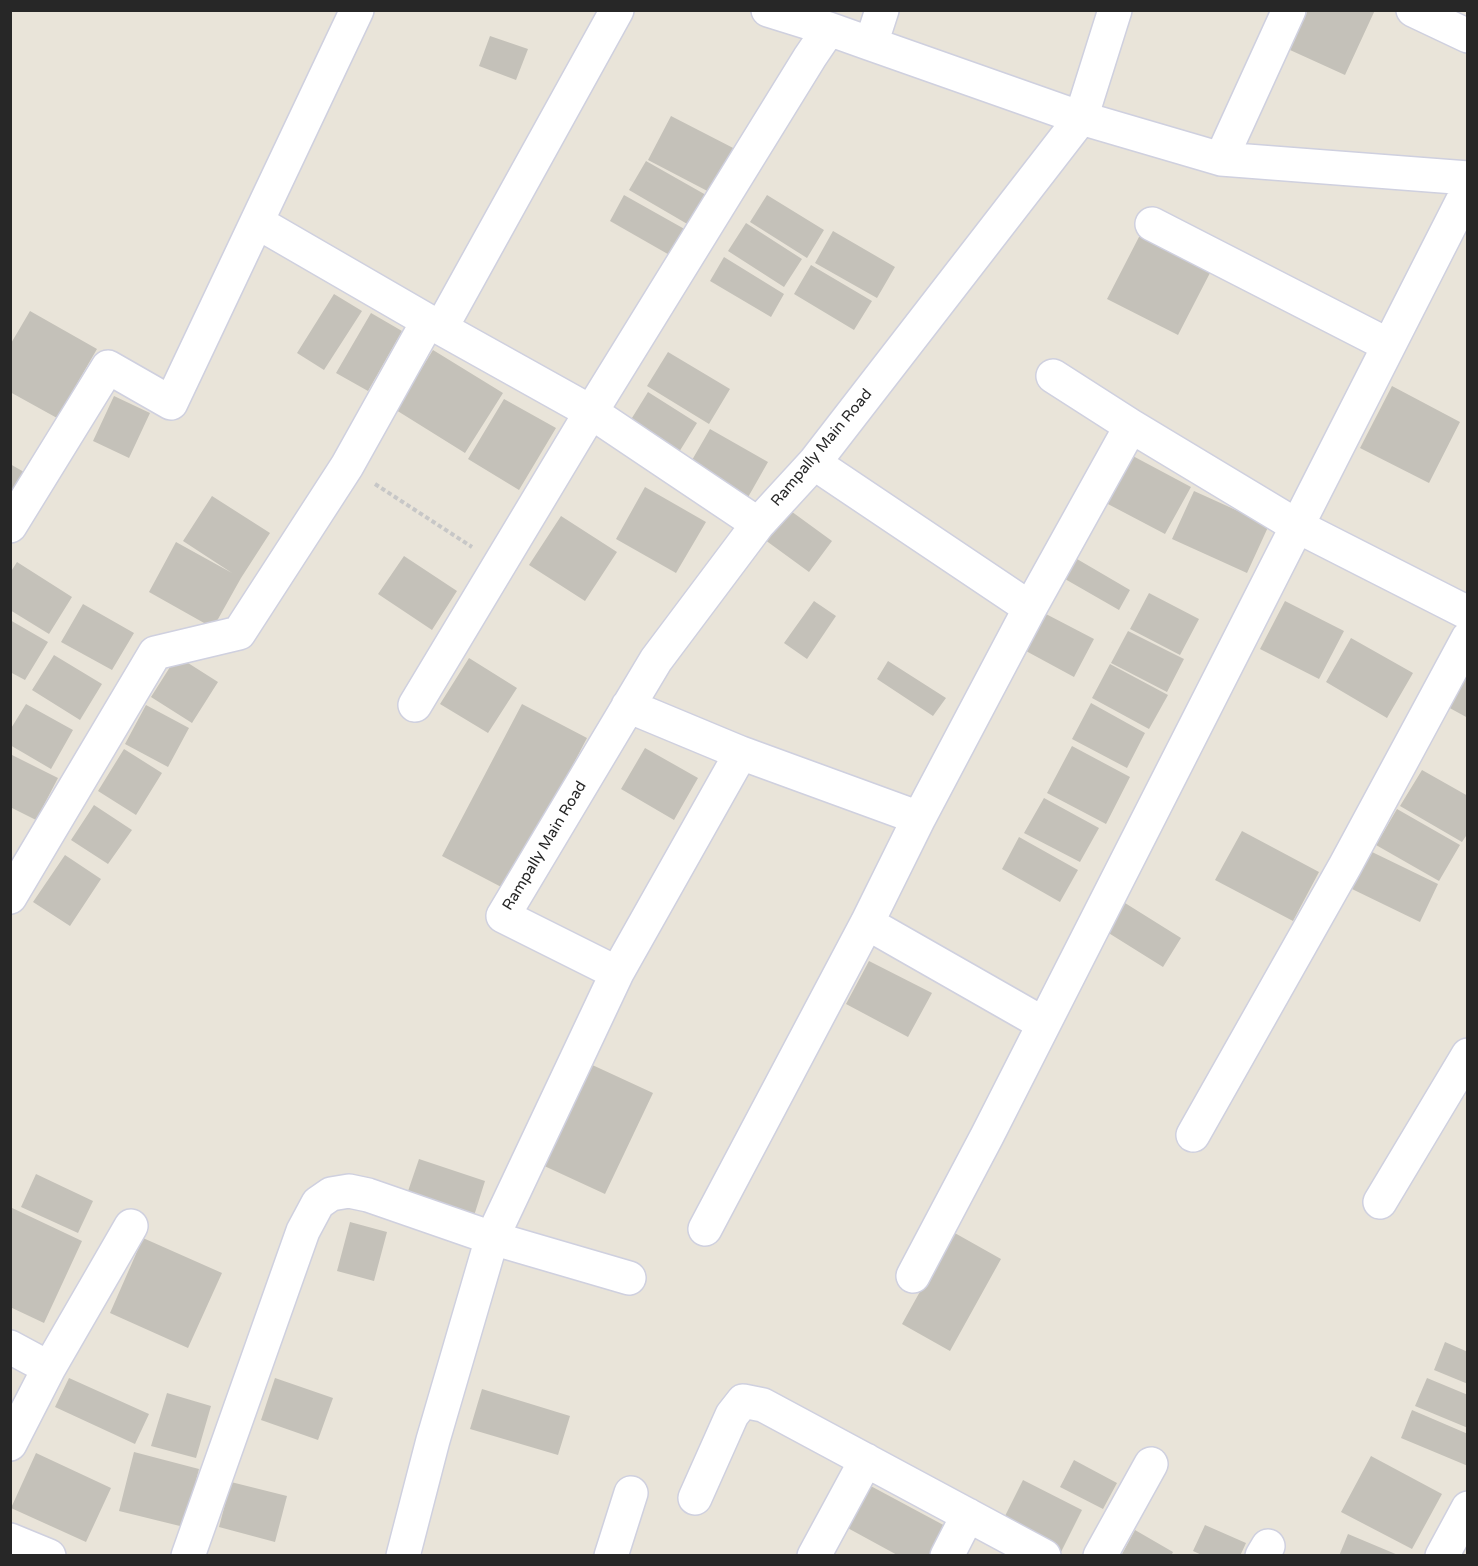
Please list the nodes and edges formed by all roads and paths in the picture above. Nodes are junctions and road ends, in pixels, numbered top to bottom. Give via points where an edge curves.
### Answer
1 (357, 10) edge
2 (617, 10) edge
3 (768, 10) edge
4 (882, 10) edge
5 (1116, 10) edge
6 (1289, 10) edge
7 (1413, 10) edge
8 (829, 29) junction
9 (1467, 36) edge
10 (871, 45) junction
11 (1081, 118) junction
12 (1221, 159) junction
13 (1467, 178) edge
14 (1467, 190) edge
15 (257, 222) junction
16 (1152, 224) dead end
17 (435, 325) junction
18 (1388, 345) junction
19 (1053, 376) dead end
20 (591, 412) junction
21 (1131, 426) junction
22 (814, 463) junction
23 (347, 466) junction
24 (758, 524) junction
25 (10, 526) edge
26 (1297, 526) junction
27 (499, 565) junction
28 (1030, 608) junction
29 (1467, 614) edge
30 (1467, 638) edge
31 (415, 705) dead end
32 (628, 706) junction
33 (741, 753) junction
34 (919, 818) junction
35 (10, 897) edge
36 (867, 923) junction
37 (617, 973) junction
38 (1044, 1024) junction
39 (1467, 1055) edge
40 (1193, 1135) dead end
41 (1380, 1202) dead end
42 (130, 1226) dead end
43 (705, 1229) dead end
44 (492, 1238) junction
45 (913, 1276) dead end
46 (629, 1278) dead end
47 (10, 1347) edge
48 (49, 1368) junction
49 (10, 1444) edge
50 (866, 1460) junction
51 (1151, 1464) dead end
52 (631, 1493) dead end
53 (694, 1498) dead end
54 (1467, 1508) edge
55 (968, 1515) junction
56 (10, 1540) edge
57 (49, 1556) edge
58 (188, 1556) edge
59 (403, 1556) edge
60 (611, 1556) edge
61 (814, 1556) edge
62 (947, 1556) edge
63 (1044, 1556) edge
64 (1100, 1556) edge
65 (1442, 1556) edge

1 - 15 street
2 - 17 street
3 - 8 street
4 - 10 street
5 - 11 street, Rampally Main Road
6 - 12 street
7 - 9 street
8 - 10 street
8 - 20 street
10 - 11 street
11 - 12 street
11 - 22 street, Rampally Main Road
12 - 13 street
14 - 18 street
15 - 17 street
15 - 25 street via 171,403 108,367
16 - 18 street
17 - 20 street
17 - 23 street
18 - 26 street
19 - 21 street
20 - 24 street
20 - 27 street
21 - 26 street
21 - 28 street
22 - 24 street, Rampally Main Road
22 - 28 street
23 - 27 path
23 - 35 street via 239,633 155,653
24 - 32 street, Rampally Main Road via 656,660
26 - 29 street
26 - 38 street
27 - 31 street
28 - 34 street
30 - 40 street via 1345,866
32 - 33 street
32 - 37 street, Rampally Main Road via 503,916
33 - 34 street
33 - 37 street
34 - 36 street
36 - 38 street
36 - 43 street
37 - 44 street
38 - 45 street
39 - 41 street
42 - 48 street
44 - 46 street
44 - 58 street via 349,1191 332,1194 318,1203 287,1272
44 - 59 street
47 - 48 street
48 - 49 street
50 - 53 street via 763,1405 743,1401 732,1415
50 - 55 street
50 - 61 street
51 - 64 street
52 - 60 street
54 - 65 street
55 - 62 street
55 - 63 street
56 - 57 street

